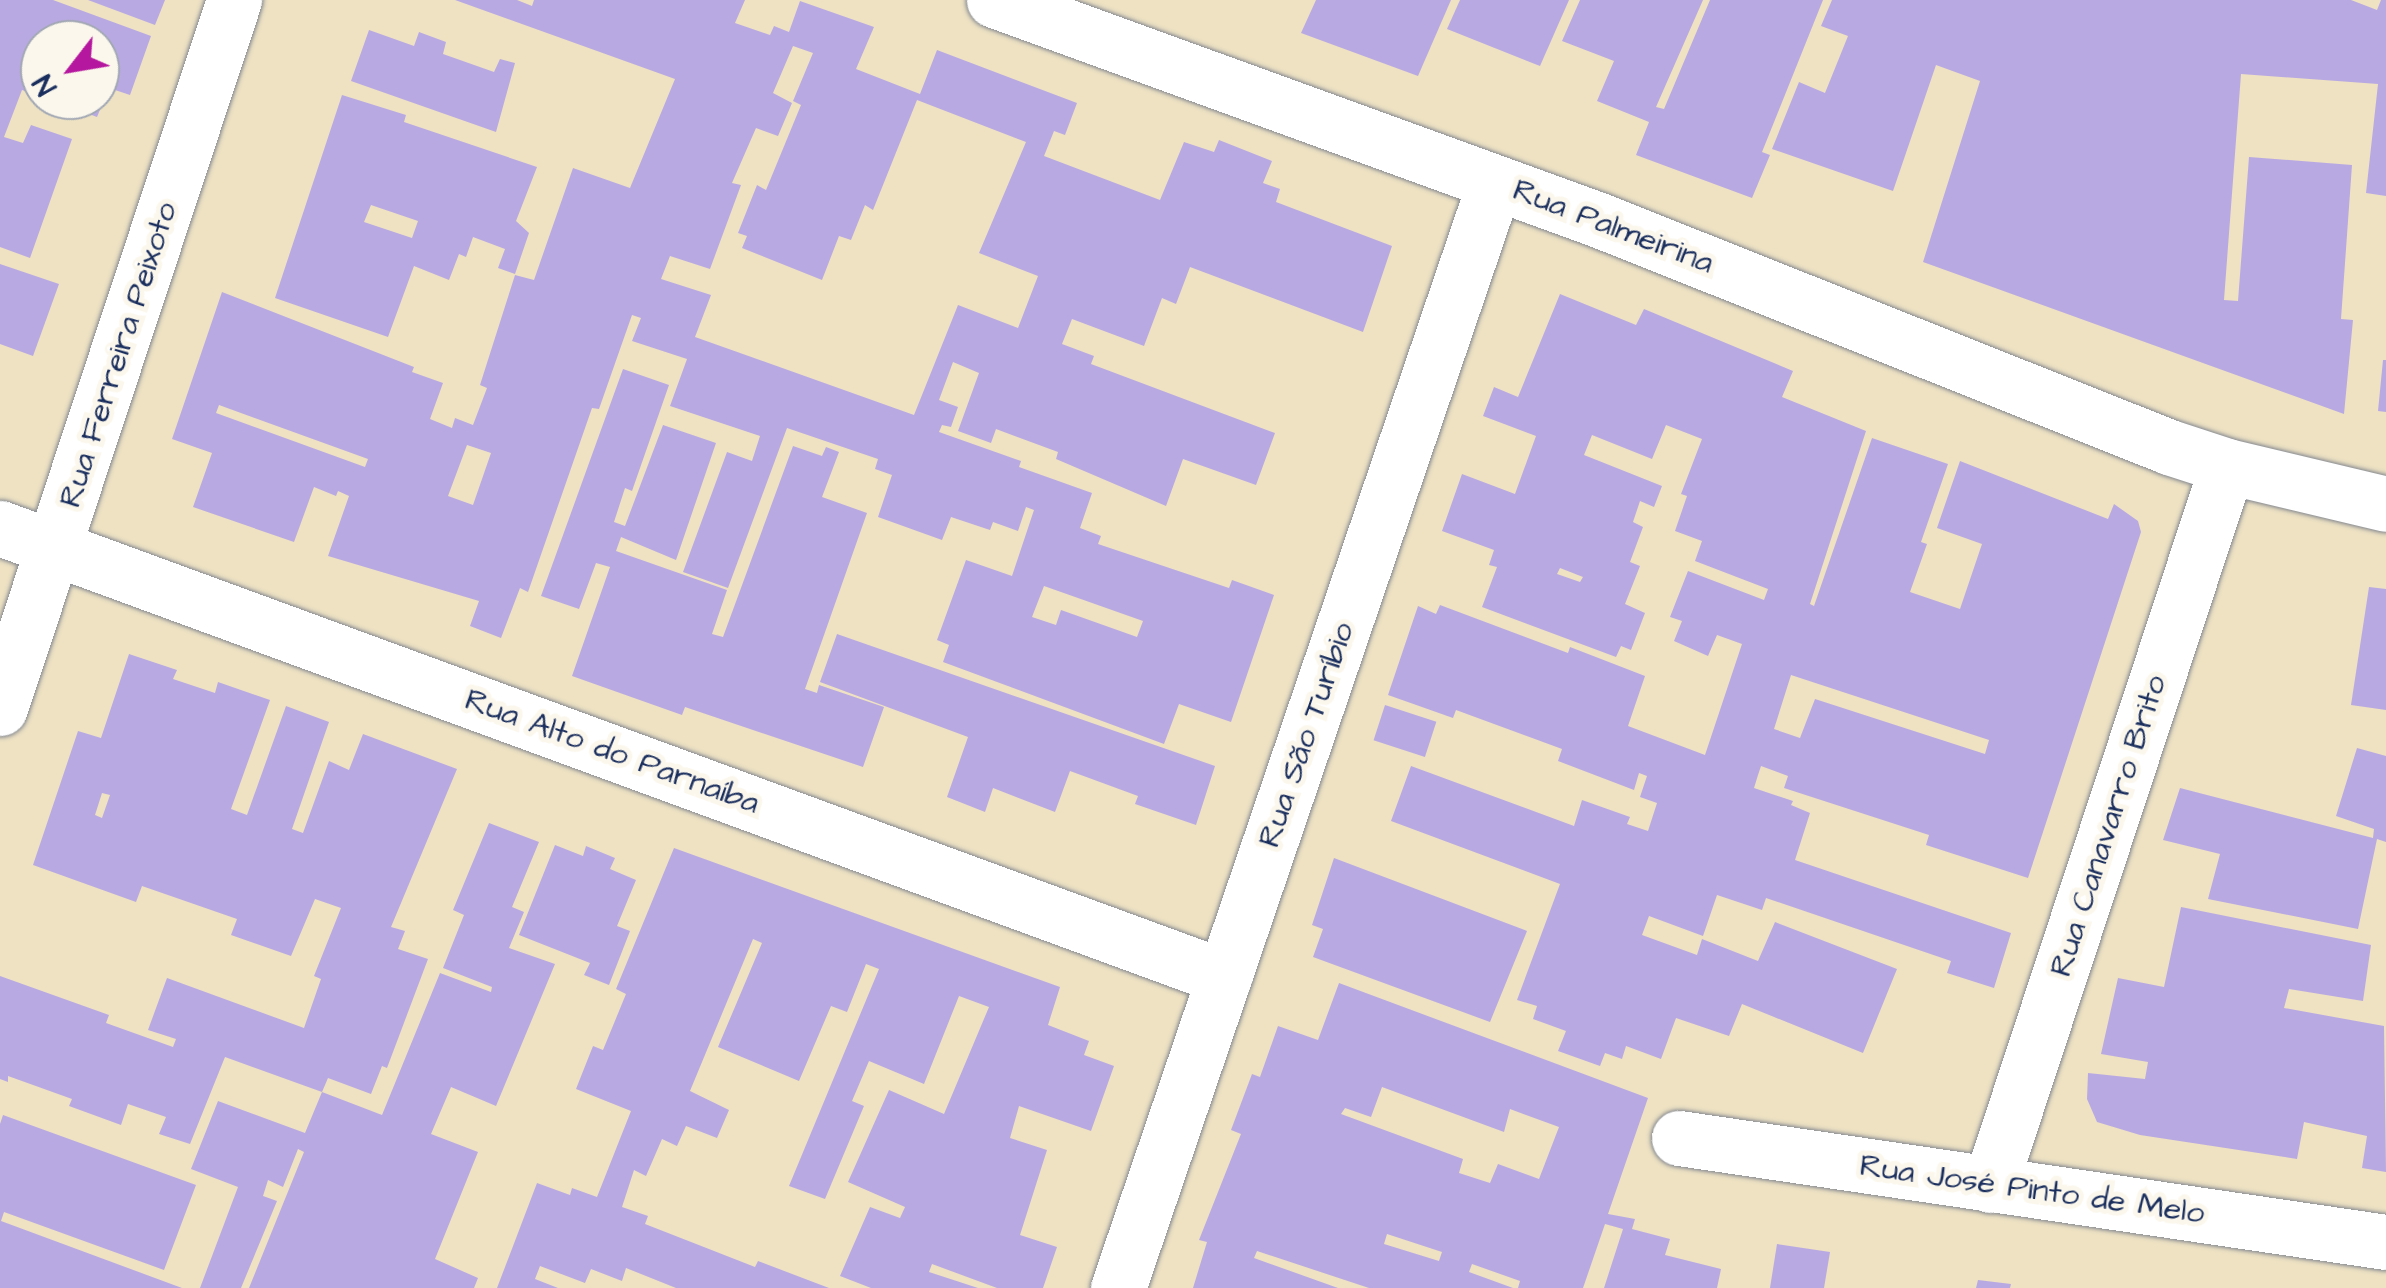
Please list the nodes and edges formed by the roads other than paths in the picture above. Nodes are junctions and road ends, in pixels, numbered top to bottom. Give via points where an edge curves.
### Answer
1 (234, 0) edge
2 (994, 0) edge
3 (1494, 182) junction
4 (2227, 466) junction
5 (2386, 504) edge
6 (0, 528) edge
7 (56, 548) junction
8 (0, 708) edge
9 (1224, 977) junction
10 (1678, 1138) dead end
11 (1990, 1185) junction
12 (2386, 1242) edge
13 (1118, 1288) edge

1 - 7 street, Rua Ferreira Peixoto
2 - 3 street, Rua Palmeirina
3 - 4 street, Rua Palmeirina
3 - 9 street, Rua São Turíbio
4 - 5 street, Rua Palmeirina
4 - 11 street, Rua Canavarro Brito
6 - 7 street, Rua Alto do Parnaíba
7 - 8 street, Rua Ferreira Peixoto
7 - 9 street, Rua Alto do Parnaíba
9 - 13 street, Rua São Turíbio
10 - 11 street, Rua José Pinto de Melo
11 - 12 street, Rua José Pinto de Melo

